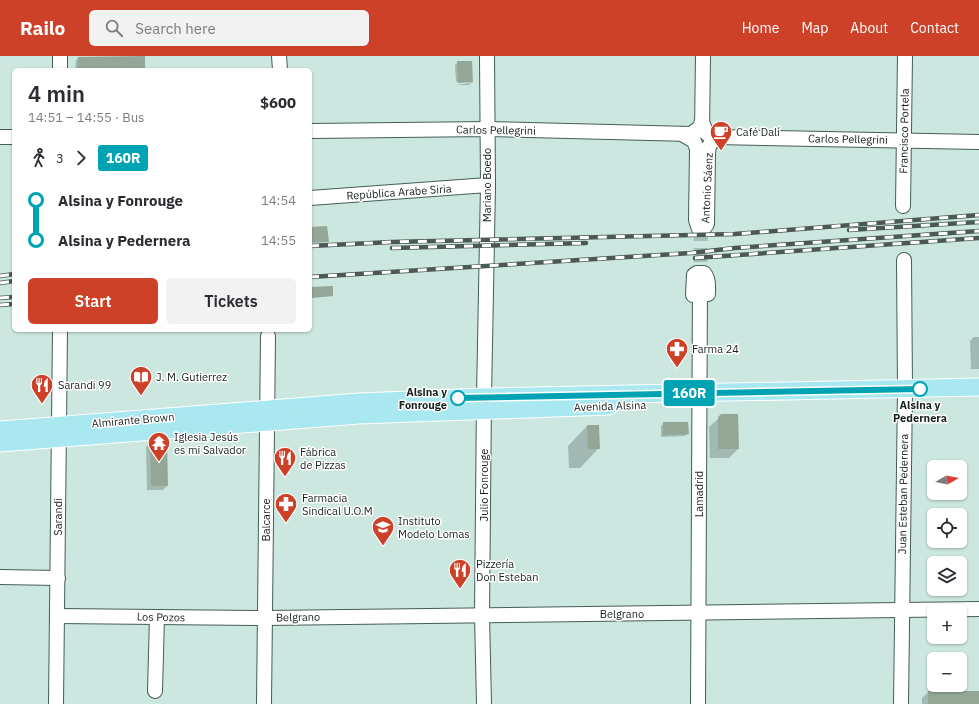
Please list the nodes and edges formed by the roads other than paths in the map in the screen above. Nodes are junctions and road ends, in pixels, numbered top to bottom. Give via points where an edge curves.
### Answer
1 (60, 56) edge
2 (279, 56) edge
3 (487, 56) edge
4 (703, 56) edge
5 (905, 56) edge
6 (60, 68) edge
7 (280, 68) edge
8 (702, 122) junction
9 (487, 129) junction
10 (312, 131) edge
11 (682, 134) junction
12 (0, 137) edge
13 (12, 137) edge
14 (716, 137) junction
15 (904, 140) junction
16 (979, 142) edge
17 (488, 185) junction
18 (312, 198) edge
19 (903, 206) dead end
20 (702, 221) tunnel mouth
21 (904, 260) dead end
22 (487, 266) joint
23 (700, 283) tunnel mouth
24 (60, 332) edge
25 (268, 336) dead end
26 (979, 387) edge
27 (905, 394) junction
28 (699, 396) junction
29 (979, 398) edge
30 (484, 404) junction
31 (266, 415) junction
32 (0, 430) edge
33 (59, 433) junction
34 (0, 443) edge
35 (0, 577) edge
36 (58, 578) junction
37 (979, 609) edge
38 (902, 610) junction
39 (698, 613) junction
40 (482, 615) junction
41 (58, 616) junction
42 (156, 617) junction
43 (265, 618) junction
44 (155, 691) dead end
45 (56, 704) edge
46 (264, 704) edge
47 (484, 704) edge
48 (698, 704) edge
49 (901, 704) edge

1 - 6 street
2 - 7 street
3 - 9 street, Mariano Boedo
4 - 8 street, Antonio Sáenz
5 - 15 street, Francisco Portela
8 - 11 street via 696,132
8 - 14 street via 707,134
8 - 20 street, Antonio Sáenz
9 - 10 street, Carlos Pellegrini
9 - 11 street, Carlos Pellegrini
9 - 17 street, Mariano Boedo
11 - 14 street, Antonio Sáenz via 694,141 697,150 696,220 699,229 707,224 708,152 711,142
12 - 13 street
14 - 15 street, Carlos Pellegrini
15 - 16 street, Carlos Pellegrini
15 - 19 street, Francisco Portela
17 - 18 street, República Arabe Siria
17 - 22 street, Mariano Boedo
21 - 27 street, Juan Esteban Pedernera
22 - 30 street, Julio Fonrouge
23 - 28 street, Lamadrid
24 - 33 street, Sarandi
25 - 31 street, Balcarce
26 - 27 main road, Avenida Alsina
27 - 28 main road, Avenida Alsina
27 - 29 main road, Avenida Alsina
27 - 38 street, Juan Esteban Pedernera
28 - 28 street, Lamadrid via 708,280 704,273 697,273 693,280
28 - 30 main road, Avenida Alsina
28 - 39 street, Lamadrid
30 - 31 main road, Avenida Alsina via 359,415
30 - 40 street, Julio Fonrouge
31 - 33 main road, Almirante Brown
31 - 43 street, Balcarce
32 - 33 main road, Almirante Brown
33 - 34 main road, Almirante Brown
33 - 36 street, Sarandi
35 - 36 street
36 - 41 street, Sarandi
37 - 38 street, Belgrano
38 - 39 street, Belgrano
38 - 49 street, Juan Esteban Pedernera
39 - 40 street, Belgrano
39 - 48 street, Lamadrid
40 - 43 street, Belgrano
40 - 47 street, Julio Fonrouge
41 - 42 street, Los Pozos
41 - 45 street, Sarandi
42 - 43 street, Los Pozos
42 - 44 street
43 - 46 street, Balcarce

